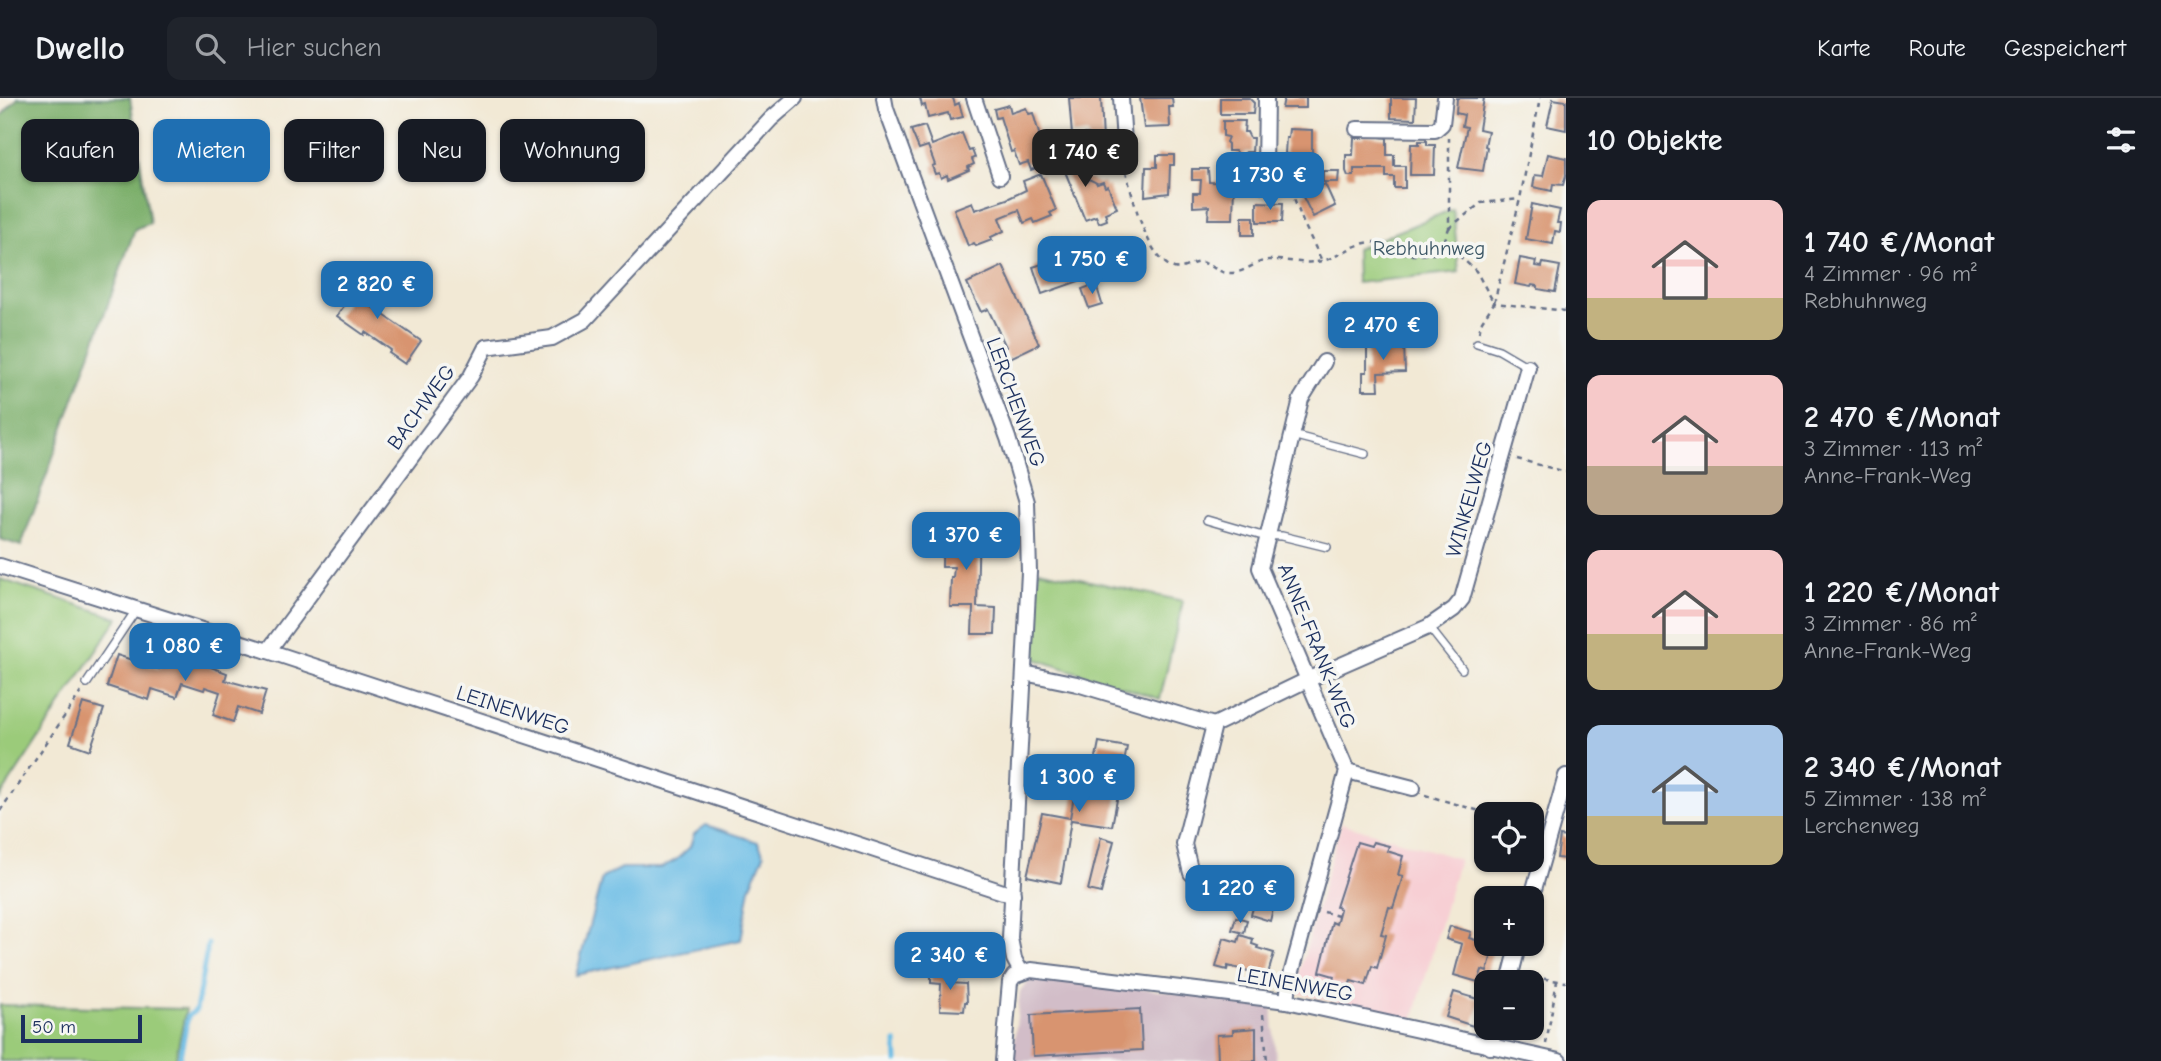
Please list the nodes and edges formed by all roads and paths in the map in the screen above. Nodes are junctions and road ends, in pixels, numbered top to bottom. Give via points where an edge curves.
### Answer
1 (795, 98) edge
2 (884, 98) edge
3 (974, 98) edge
4 (1121, 98) edge
5 (1266, 98) edge
6 (1445, 98) edge
7 (1540, 98) edge
8 (1442, 124) junction
9 (1357, 129) dead end
10 (1125, 157) joint
11 (1270, 175) joint
12 (1000, 176) dead end
13 (1287, 180) joint
14 (1520, 199) junction
15 (1449, 228) junction
16 (1444, 242) junction
17 (1322, 261) junction
18 (1494, 303) junction
19 (1566, 311) edge
20 (1477, 343) joint
21 (1325, 362) dead end
22 (1528, 367) joint
23 (1292, 435) junction
24 (1364, 453) dead end
25 (1503, 455) junction
26 (1566, 472) edge
27 (1207, 520) dead end
28 (1268, 535) junction
29 (1327, 547) dead end
30 (0, 566) edge
31 (136, 610) junction
32 (1428, 627) junction
33 (268, 651) junction
34 (1462, 669) dead end
35 (1024, 673) junction
36 (1307, 680) junction
37 (87, 683) joint
38 (1214, 725) junction
39 (1347, 771) junction
40 (1565, 781) edge
41 (1413, 788) joint
42 (1474, 809) edge
43 (0, 811) edge
44 (1191, 873) dead end
45 (1535, 886) edge
46 (1013, 894) junction
47 (1021, 972) junction
48 (1544, 980) edge
49 (1557, 981) junction
50 (1566, 982) edge
51 (1261, 997) junction
52 (1287, 1001) junction
53 (1492, 1040) edge
54 (1490, 1046) junction
55 (1544, 1058) junction
56 (1003, 1061) edge
57 (1267, 1061) edge
58 (1559, 1061) edge

1 - 33 street, BACHWEG via 585,320 552,338 486,347 471,376
2 - 35 street, LERCHENWEG via 1027,502
3 - 12 street
4 - 10 street
5 - 11 street
6 - 8 street
7 - 14 path
8 - 9 street via 1435,130
8 - 15 path via 1449,131
10 - 17 path via 1134,209 1155,252 1172,267 1204,263 1230,273 1267,260
11 - 13 lane
13 - 17 path
14 - 15 path via 1481,202
14 - 18 path
15 - 16 path
16 - 17 path via 1434,254 1410,255 1372,242
16 - 18 path via 1476,271
18 - 19 path
18 - 20 path via 1482,321
20 - 22 lane
21 - 23 street, ANNE-FRANK-WEG via 1301,400
22 - 25 street, WINKELWEG
23 - 24 lane
23 - 28 street, ANNE-FRANK-WEG
25 - 26 path
25 - 32 street, WINKELWEG via 1462,600
27 - 28 lane, ANNE-FRANK-WEG
28 - 29 lane, ANNE-FRANK-WEG
28 - 36 street, ANNE-FRANK-WEG via 1260,568
30 - 31 street, LEINENWEG
31 - 33 street, LEINENWEG
31 - 37 lane
32 - 34 lane
32 - 36 street, WINKELWEG
33 - 46 street, LEINENWEG
35 - 38 street
35 - 46 street, LERCHENWEG
36 - 38 street, WINKELWEG
36 - 39 street, ANNE-FRANK-WEG
37 - 43 path
38 - 44 street via 1184,844
39 - 41 street
39 - 52 street
40 - 45 street
41 - 42 path
46 - 47 street, LERCHENWEG via 1010,938
47 - 51 street, LEINENWEG
47 - 56 street via 1010,982
48 - 49 path
49 - 50 path
49 - 55 path
51 - 52 street, LEINENWEG
51 - 57 path
52 - 54 street, LEINENWEG
53 - 54 street
54 - 55 street, LEINENWEG
55 - 58 street, LEINENWEG

